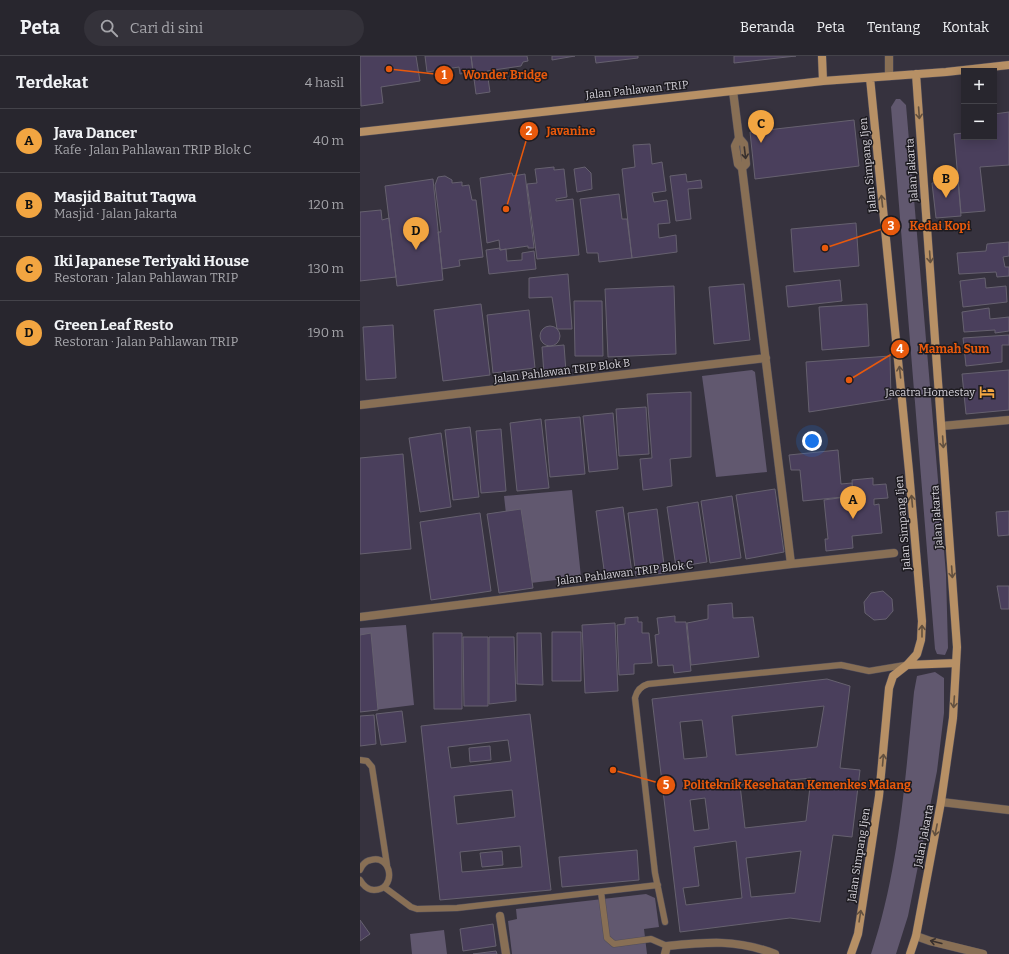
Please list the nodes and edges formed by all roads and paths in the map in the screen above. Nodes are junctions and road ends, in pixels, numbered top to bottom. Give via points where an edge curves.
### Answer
1 (822, 56) edge
2 (889, 56) edge
3 (1009, 65) edge
4 (916, 74) junction
5 (889, 76) junction
6 (870, 78) junction
7 (823, 81) junction
8 (733, 91) junction
9 (360, 132) edge
10 (766, 358) junction
11 (360, 405) edge
12 (1009, 420) edge
13 (942, 426) junction
14 (894, 553) dead end
15 (792, 564) junction
16 (360, 617) edge
17 (956, 663) junction
18 (907, 665) junction
19 (360, 760) edge
20 (942, 802) junction
21 (1009, 810) edge
22 (387, 865) junction
23 (360, 870) edge
24 (360, 881) edge
25 (658, 885) junction
26 (384, 887) junction
27 (601, 892) junction
28 (500, 916) dead end
29 (665, 922) dead end
30 (916, 936) junction
31 (666, 950) edge
32 (506, 954) edge
33 (775, 954) edge
34 (851, 954) edge
35 (910, 954) edge
36 (983, 954) edge

1 - 7 main road
2 - 5 street
3 - 4 main road, Jalan Pahlawan TRIP
4 - 5 main road, Jalan Pahlawan TRIP
4 -> 13 main road, Jalan Jakarta
5 - 6 main road, Jalan Pahlawan TRIP
6 - 7 main road, Jalan Pahlawan TRIP
18 -> 6 main road, Jalan Simpang Ijen via 917,654 922,640 922,621
7 - 8 main road, Jalan Pahlawan TRIP
8 - 9 main road, Jalan Pahlawan TRIP
8 - 10 street via 739,138 744,144 746,164 742,168
10 - 11 street, Jalan Pahlawan TRIP Blok B
10 - 15 street
12 - 13 street
13 -> 17 main road, Jalan Jakarta
14 - 15 street, Jalan Pahlawan TRIP Blok C
15 - 16 street, Jalan Pahlawan TRIP Blok C
17 - 18 main road
17 -> 20 main road, Jalan Jakarta via 953,718
18 - 25 lane via 869,671 841,665 643,685 635,698
34 -> 18 main road, Jalan Simpang Ijen via 858,934 879,796 889,688 893,676
19 - 22 lane via 367,761 372,767
20 - 21 street
20 -> 30 main road, Jalan Jakarta
22 - 23 lane via 374,859 364,863
22 - 26 lane via 390,879
24 - 26 lane via 371,890
25 - 27 lane
25 - 29 lane
26 - 27 lane via 417,909 457,908
27 - 31 lane via 607,938 610,941 614,944 651,939
28 - 32 street
30 - 35 main road, Jalan Jakarta
36 -> 30 street
31 - 33 street via 703,942 724,942

